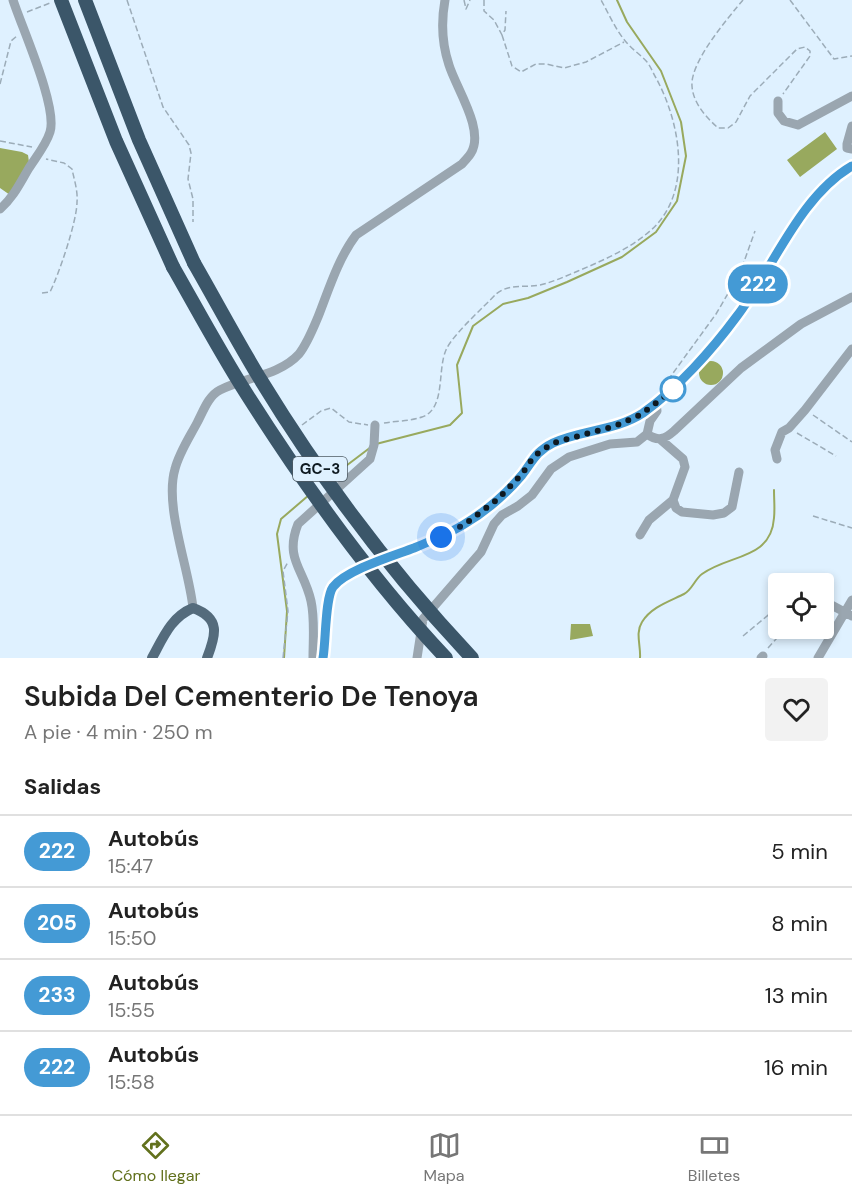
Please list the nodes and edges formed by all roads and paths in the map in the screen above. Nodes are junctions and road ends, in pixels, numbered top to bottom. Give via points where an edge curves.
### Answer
1 (13, 0) edge
2 (59, 0) edge
3 (85, 0) edge
4 (127, 0) edge
5 (445, 0) edge
6 (464, 0) edge
7 (470, 0) edge
8 (484, 0) edge
9 (601, 0) edge
10 (743, 0) edge
11 (790, 0) edge
12 (506, 11) dead end
13 (26, 12) dead end
14 (24, 32) junction
15 (502, 35) junction
16 (626, 42) junction
17 (852, 56) edge
18 (0, 84) edge
19 (852, 96) edge
20 (778, 101) joint
21 (852, 126) edge
22 (0, 141) edge
23 (852, 149) edge
24 (38, 154) junction
25 (852, 166) edge
26 (0, 209) edge
27 (193, 222) dead end
28 (755, 231) dead end
29 (42, 293) dead end
30 (852, 297) edge
31 (852, 348) edge
32 (848, 361) edge
33 (668, 380) dead end
34 (656, 403) junction
35 (806, 410) junction
36 (375, 425) junction
37 (789, 428) junction
38 (297, 429) dead end
39 (648, 434) junction
40 (660, 439) junction
41 (852, 442) edge
42 (836, 456) dead end
43 (777, 459) dead end
44 (739, 472) dead end
45 (673, 500) junction
46 (813, 516) dead end
47 (852, 528) edge
48 (640, 535) dead end
49 (292, 553) junction
50 (852, 600) edge
51 (834, 606) edge
52 (193, 608) junction
53 (848, 614) edge
54 (768, 615) edge
55 (743, 636) dead end
56 (777, 639) edge
57 (762, 657) edge
58 (152, 658) edge
59 (207, 658) edge
60 (283, 658) edge
61 (313, 658) edge
62 (323, 658) edge
63 (417, 658) edge
64 (446, 658) edge
65 (472, 658) edge
66 (818, 658) edge

1 - 14 street
2 - 13 path
2 - 64 highway, GC-3, bridge via 173,267 245,392 324,510
3 - 65 highway, GC-3, bridge via 139,140 194,263 262,383 341,501 437,621
4 - 27 path via 163,107 189,145
5 - 52 street via 443,37 449,65 474,125 472,153 462,164 356,235 345,249 313,331 299,353 283,366 218,391 208,402 174,469 172,489
6 - 7 path via 466,9
8 - 15 path via 484,11
9 - 16 path
10 - 20 path via 719,27 693,74 696,101 718,128 728,128 736,123 750,96 797,49 805,47 810,56
11 - 17 path via 834,59
12 - 15 path
14 - 18 path via 11,40
14 - 24 street via 51,121 50,133
15 - 16 path via 512,66 521,72 536,64 564,68 586,62
16 - 36 path via 647,63 674,120 678,174 665,214 620,253 561,278 538,285 506,287 496,294 446,350 438,402 430,412
19 - 20 street via 798,125 784,121 778,113
21 - 23 street via 847,148
22 - 24 path via 31,147
24 - 26 street via 11,200
24 - 29 path via 72,169 77,201 54,283 50,292
25 - 34 main road via 807,208 737,316 690,372
28 - 33 path via 740,273
30 - 40 street via 801,324 741,368 674,431
31 - 32 street
32 - 35 street
34 - 39 street
34 - 62 main road via 615,426 553,443 534,456 498,499 465,524 343,578 332,588 327,602
35 - 37 street
35 - 41 path
36 - 38 path via 349,422 331,408
36 - 49 street via 370,459 298,524
37 - 42 path
37 - 43 street via 782,432 775,450
39 - 40 street
39 - 63 street via 637,442 610,444 569,457 551,469 532,495 502,515 481,552 423,619
40 - 45 street via 683,459 685,467
44 - 45 street via 732,507 724,513 682,512
45 - 48 street via 649,520
46 - 47 path
49 - 60 path via 283,571 288,611
49 - 61 street via 311,600
50 - 53 street
51 - 53 street
52 - 58 main road via 181,613 171,624
52 - 59 main road via 214,623 214,640
53 - 66 street
54 - 55 path
56 - 57 path

